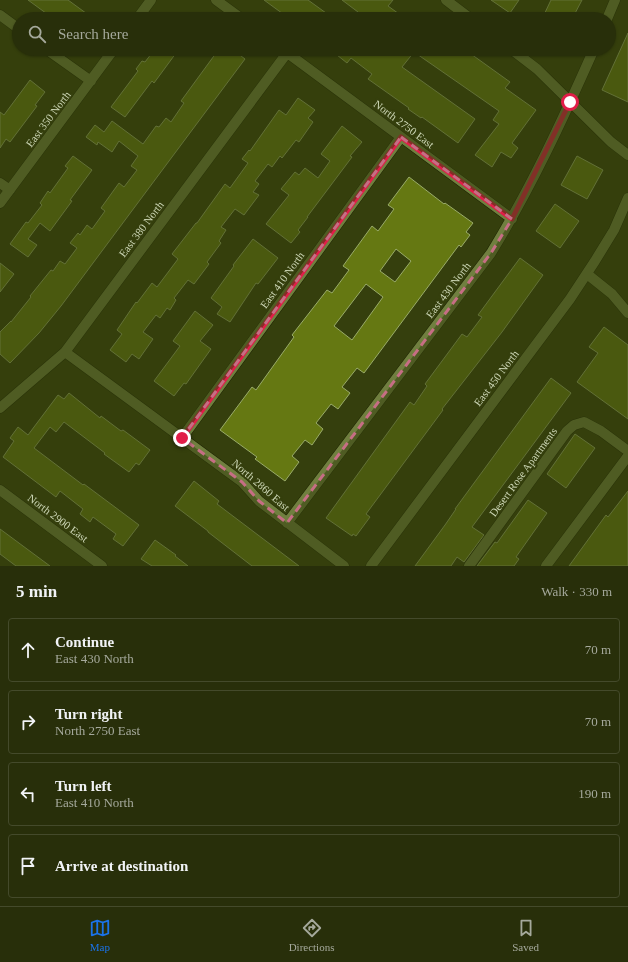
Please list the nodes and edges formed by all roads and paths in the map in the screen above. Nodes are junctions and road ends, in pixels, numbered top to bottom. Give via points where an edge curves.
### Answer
1 (151, 0) edge
2 (216, 0) edge
3 (446, 0) edge
4 (615, 0) edge
5 (142, 12) edge
6 (232, 12) edge
7 (462, 12) edge
8 (610, 12) edge
9 (0, 15) edge
10 (12, 24) edge
11 (56, 56) edge
12 (109, 56) edge
13 (281, 56) edge
14 (292, 56) edge
15 (520, 56) edge
16 (591, 56) edge
17 (91, 81) junction
18 (570, 102) junction
19 (401, 137) junction
20 (628, 155) edge
21 (0, 183) edge
22 (10, 190) junction
23 (628, 198) edge
24 (0, 203) edge
25 (512, 219) junction
26 (587, 274) junction
27 (628, 313) edge
28 (65, 352) junction
29 (0, 408) edge
30 (182, 438) junction
31 (628, 451) edge
32 (628, 456) edge
33 (0, 490) edge
34 (287, 523) junction
35 (102, 566) edge
36 (344, 566) edge
37 (371, 566) edge
38 (469, 566) edge
39 (546, 566) edge

1 - 5 street
2 - 6 street
3 - 7 street
4 - 8 street
9 - 10 street
11 - 17 street
12 - 17 street, East 350 North
13 - 28 street, East 380 North
14 - 19 street, North 2750 East
15 - 18 street
16 - 18 street, East 430 North
17 - 22 street, East 350 North
18 - 20 street
18 - 25 street, East 430 North
19 - 25 street, North 2750 East
19 - 30 street, East 410 North
21 - 22 street
22 - 24 street, East 350 North
23 - 26 street, East 450 North via 614,230
25 - 34 street, East 430 North via 491,253
26 - 27 street via 612,294
26 - 37 street, East 450 North
28 - 29 street, East 380 North
28 - 30 street, North 2860 East
30 - 34 street, North 2860 East via 242,482 258,501
31 - 38 street, Desert Rose Apartments via 584,422 567,431
32 - 39 street
33 - 35 street, North 2900 East
34 - 36 street, North 2860 East

